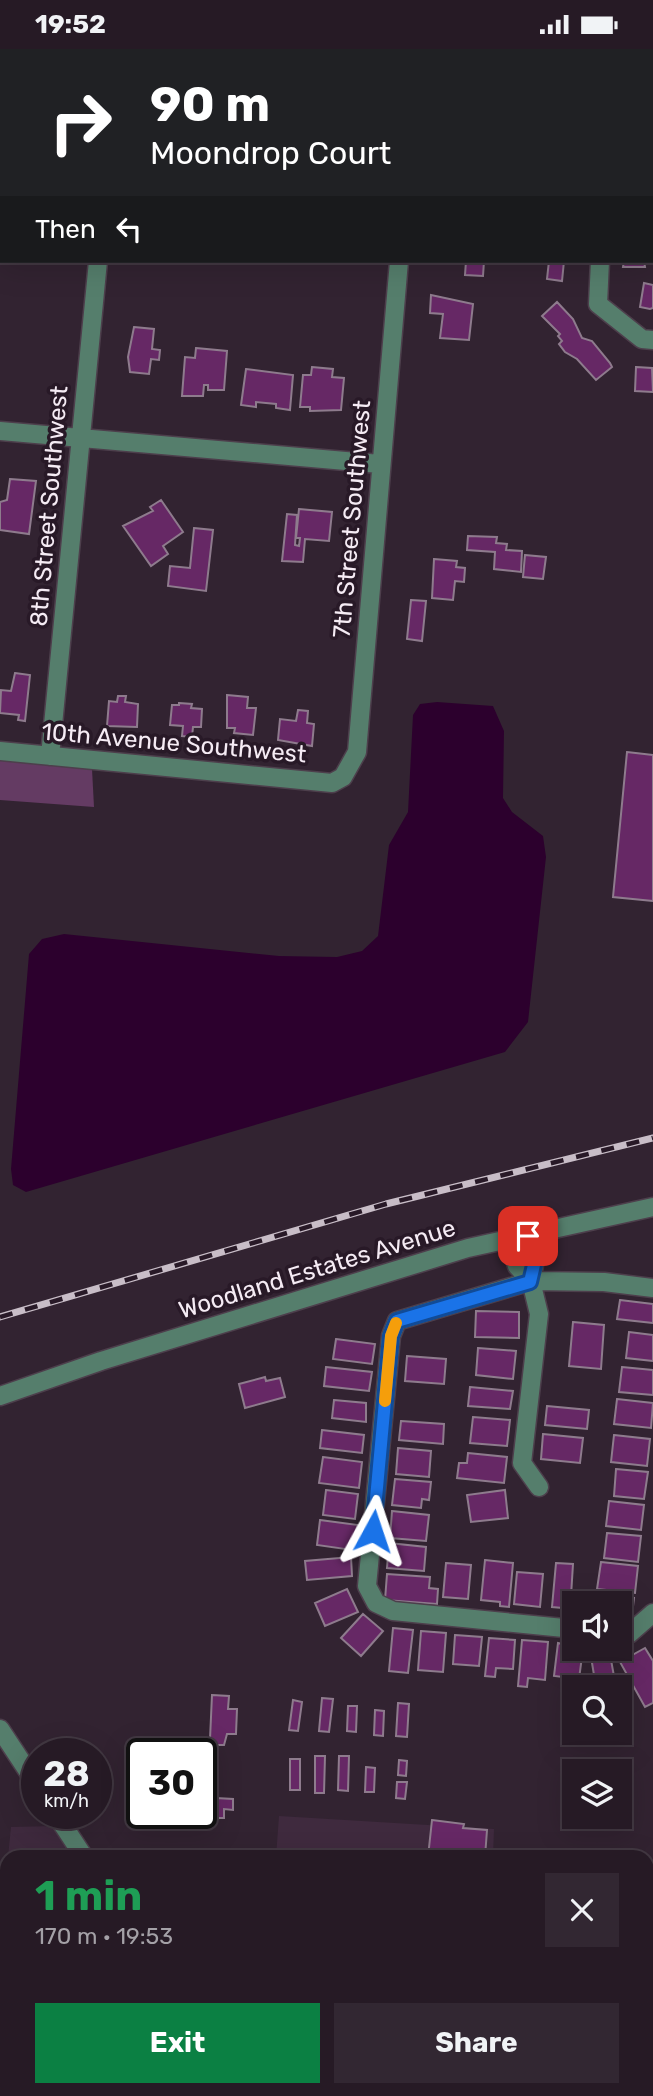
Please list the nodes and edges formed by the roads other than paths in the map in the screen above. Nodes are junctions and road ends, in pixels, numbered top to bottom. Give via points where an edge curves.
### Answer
1 (98, 263) edge
2 (399, 263) edge
3 (600, 263) edge
4 (653, 340) edge
5 (0, 431) edge
6 (80, 439) junction
7 (380, 464) junction
8 (0, 751) edge
9 (50, 756) junction
10 (343, 777) joint
11 (653, 1207) edge
12 (528, 1236) junction
13 (509, 1240) junction
14 (530, 1282) junction
15 (653, 1288) edge
16 (0, 1396) edge
17 (539, 1487) dead end
18 (653, 1613) edge
19 (562, 1628) edge
20 (632, 1631) edge
21 (0, 1729) edge
22 (21, 1761) edge
23 (66, 1829) edge
24 (79, 1850) edge

1 - 6 street, 8th Street Southwest
2 - 7 street, 7th Street Southwest
3 - 4 street via 598,304 642,339
5 - 6 street
6 - 7 street
6 - 9 street, 8th Street Southwest
7 - 10 street, 7th Street Southwest via 357,752
8 - 9 street, 10th Avenue Southwest
9 - 10 street, 10th Avenue Southwest via 332,783
11 - 12 street, Woodland Estates Avenue
12 - 13 street, Woodland Estates Avenue
12 - 14 street via 534,1265
13 - 14 street via 517,1266
13 - 16 street, Woodland Estates Avenue via 455,1252 102,1360
14 - 15 street via 604,1282
14 - 17 street via 538,1314 523,1463
14 - 19 street via 397,1321 391,1336 367,1586 376,1603 393,1611
18 - 20 street
21 - 22 street
23 - 24 street

